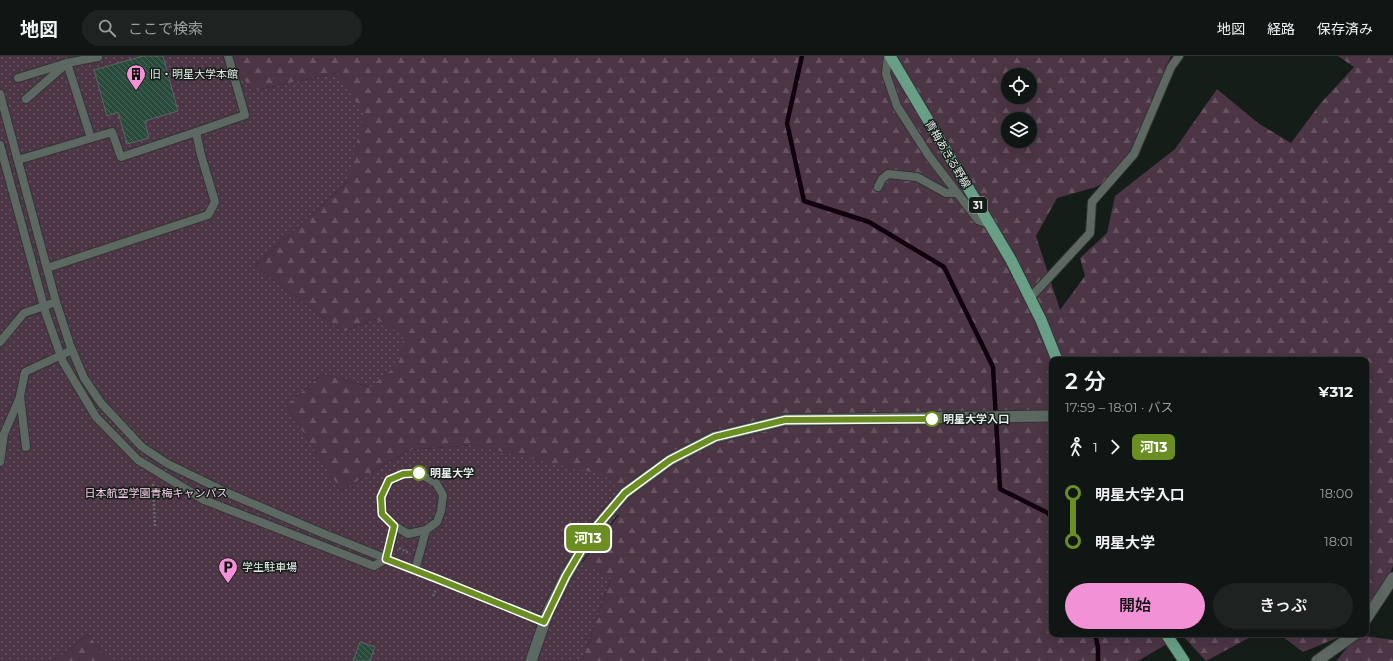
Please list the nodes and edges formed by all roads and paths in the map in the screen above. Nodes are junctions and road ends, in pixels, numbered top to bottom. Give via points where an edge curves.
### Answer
1 (228, 56) edge
2 (889, 56) edge
3 (1179, 56) edge
4 (98, 58) dead end
5 (67, 63) junction
6 (18, 78) dead end
7 (0, 94) edge
8 (26, 99) dead end
9 (196, 132) junction
10 (91, 138) junction
11 (0, 145) edge
12 (18, 160) junction
13 (878, 187) dead end
14 (957, 193) junction
15 (989, 224) junction
16 (47, 268) junction
17 (1030, 298) junction
18 (56, 302) junction
19 (43, 306) junction
20 (0, 342) edge
21 (72, 350) junction
22 (61, 355) junction
23 (1056, 357) edge
24 (20, 396) junction
25 (1049, 416) edge
26 (26, 448) dead end
27 (0, 462) edge
28 (153, 484) dead end
29 (394, 526) junction
30 (155, 528) dead end
31 (426, 530) junction
32 (386, 559) junction
33 (415, 570) junction
34 (1393, 578) edge
35 (1369, 614) edge
36 (544, 622) junction
37 (1168, 637) edge
38 (1352, 637) edge
39 (532, 661) edge
40 (1184, 661) edge
41 (1317, 661) edge

1 - 9 lane via 245,115
2 - 14 lane via 886,74 897,106 929,156
2 - 15 main road, 青梅あきる野線 / 31
3 - 17 lane via 1171,67 1134,154 1092,202 1090,233
4 - 5 lane
5 - 6 lane
5 - 8 lane
5 - 10 lane
7 - 12 lane
9 - 10 lane via 121,157 112,132
9 - 16 lane via 215,202 208,215
10 - 12 lane
11 - 19 lane
12 - 16 lane
13 - 14 lane via 888,174 917,177 946,193
14 - 15 lane via 978,220
15 - 17 main road, 青梅あきる野線 / 31
16 - 18 lane
17 - 23 main road, 青梅あきる野線 / 31
18 - 19 lane
18 - 21 lane
19 - 20 lane via 24,313
19 - 22 lane
21 - 22 lane
21 - 32 lane via 84,378 101,403 142,448 168,464 230,494
22 - 24 lane via 25,372
22 - 32 lane via 96,417 138,460 204,500 234,512 374,566
24 - 26 lane
24 - 27 lane via 4,434
25 - 36 street via 785,420 715,437 670,460 625,493 592,532 566,576
28 - 30 path
29 - 31 lane via 408,534
29 - 31 lane via 382,514 381,497 389,480 403,474 419,473 436,483 443,496 437,522
29 - 32 lane
31 - 33 lane
32 - 33 lane
33 - 36 lane
34 - 35 street
36 - 39 street
37 - 40 main road
38 - 41 street

